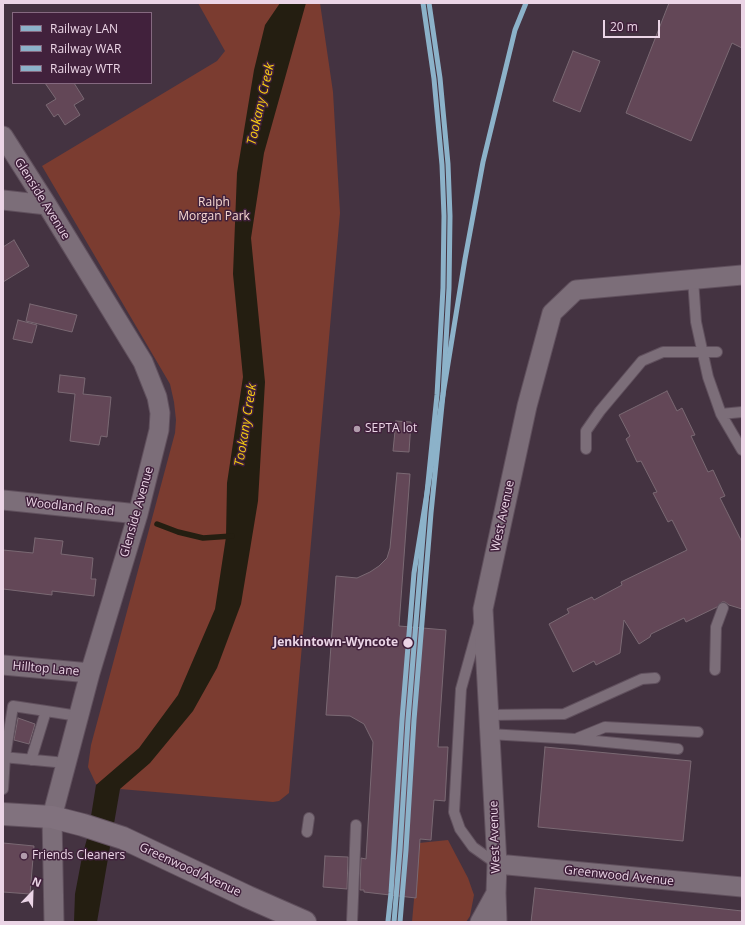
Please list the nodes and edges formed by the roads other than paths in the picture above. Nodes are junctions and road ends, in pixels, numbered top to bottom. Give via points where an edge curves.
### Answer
1 (6, 140) edge
2 (3, 166) edge
3 (3, 200) edge
4 (47, 205) junction
5 (742, 275) edge
6 (693, 279) junction
7 (717, 352) dead end
8 (704, 353) junction
9 (742, 412) edge
10 (721, 414) junction
11 (586, 449) dead end
12 (742, 450) edge
13 (3, 500) edge
14 (138, 514) junction
15 (723, 608) dead end
16 (483, 609) junction
17 (3, 665) edge
18 (715, 670) dead end
19 (90, 673) junction
20 (655, 678) dead end
21 (46, 711) junction
22 (488, 714) junction
23 (78, 716) junction
24 (698, 732) dead end
25 (489, 734) junction
26 (575, 739) junction
27 (678, 749) dead end
28 (4, 757) edge
29 (31, 760) junction
30 (66, 763) junction
31 (3, 783) edge
32 (3, 789) edge
33 (3, 814) edge
34 (52, 817) junction
35 (309, 818) dead end
36 (356, 825) dead end
37 (307, 832) dead end
38 (497, 864) junction
39 (742, 888) edge
40 (496, 893) junction
41 (54, 922) edge
42 (304, 922) edge
43 (352, 922) edge
44 (480, 922) edge
45 (497, 922) edge

1 - 2 street
1 - 4 street, Glenside Avenue
3 - 4 street
4 - 14 street, Glenside Avenue via 143,362 157,397 160,413 159,430
5 - 6 street, West Avenue
6 - 8 lane via 696,322
6 - 16 street, West Avenue via 576,290 552,313 527,406
7 - 8 lane
8 - 10 lane via 708,377
8 - 11 lane via 663,352 642,361 586,431
9 - 10 lane
10 - 12 lane
13 - 14 street, Woodland Road
14 - 19 street, Glenside Avenue
15 - 18 lane via 716,627
16 - 22 street, West Avenue
16 - 38 lane via 461,689 454,812 460,829 473,847
17 - 19 street, Hilltop Lane
19 - 23 street, Glenside Avenue
20 - 22 lane via 642,679 564,714
21 - 23 lane
21 - 28 lane via 13,706
21 - 29 lane
22 - 25 street, West Avenue
23 - 30 street, Glenside Avenue
24 - 26 lane via 605,727
25 - 26 lane
25 - 38 street, West Avenue
26 - 27 lane
28 - 29 lane
28 - 31 lane
29 - 30 lane
30 - 34 street, Glenside Avenue
31 - 32 lane
33 - 34 main road, Greenwood Avenue
34 - 41 street, Glenside Avenue
34 - 42 main road, Greenwood Avenue via 123,838
35 - 37 lane
36 - 43 lane
38 - 39 street, Greenwood Avenue
38 - 40 street, West Avenue
40 - 44 street
40 - 45 street, West Avenue

